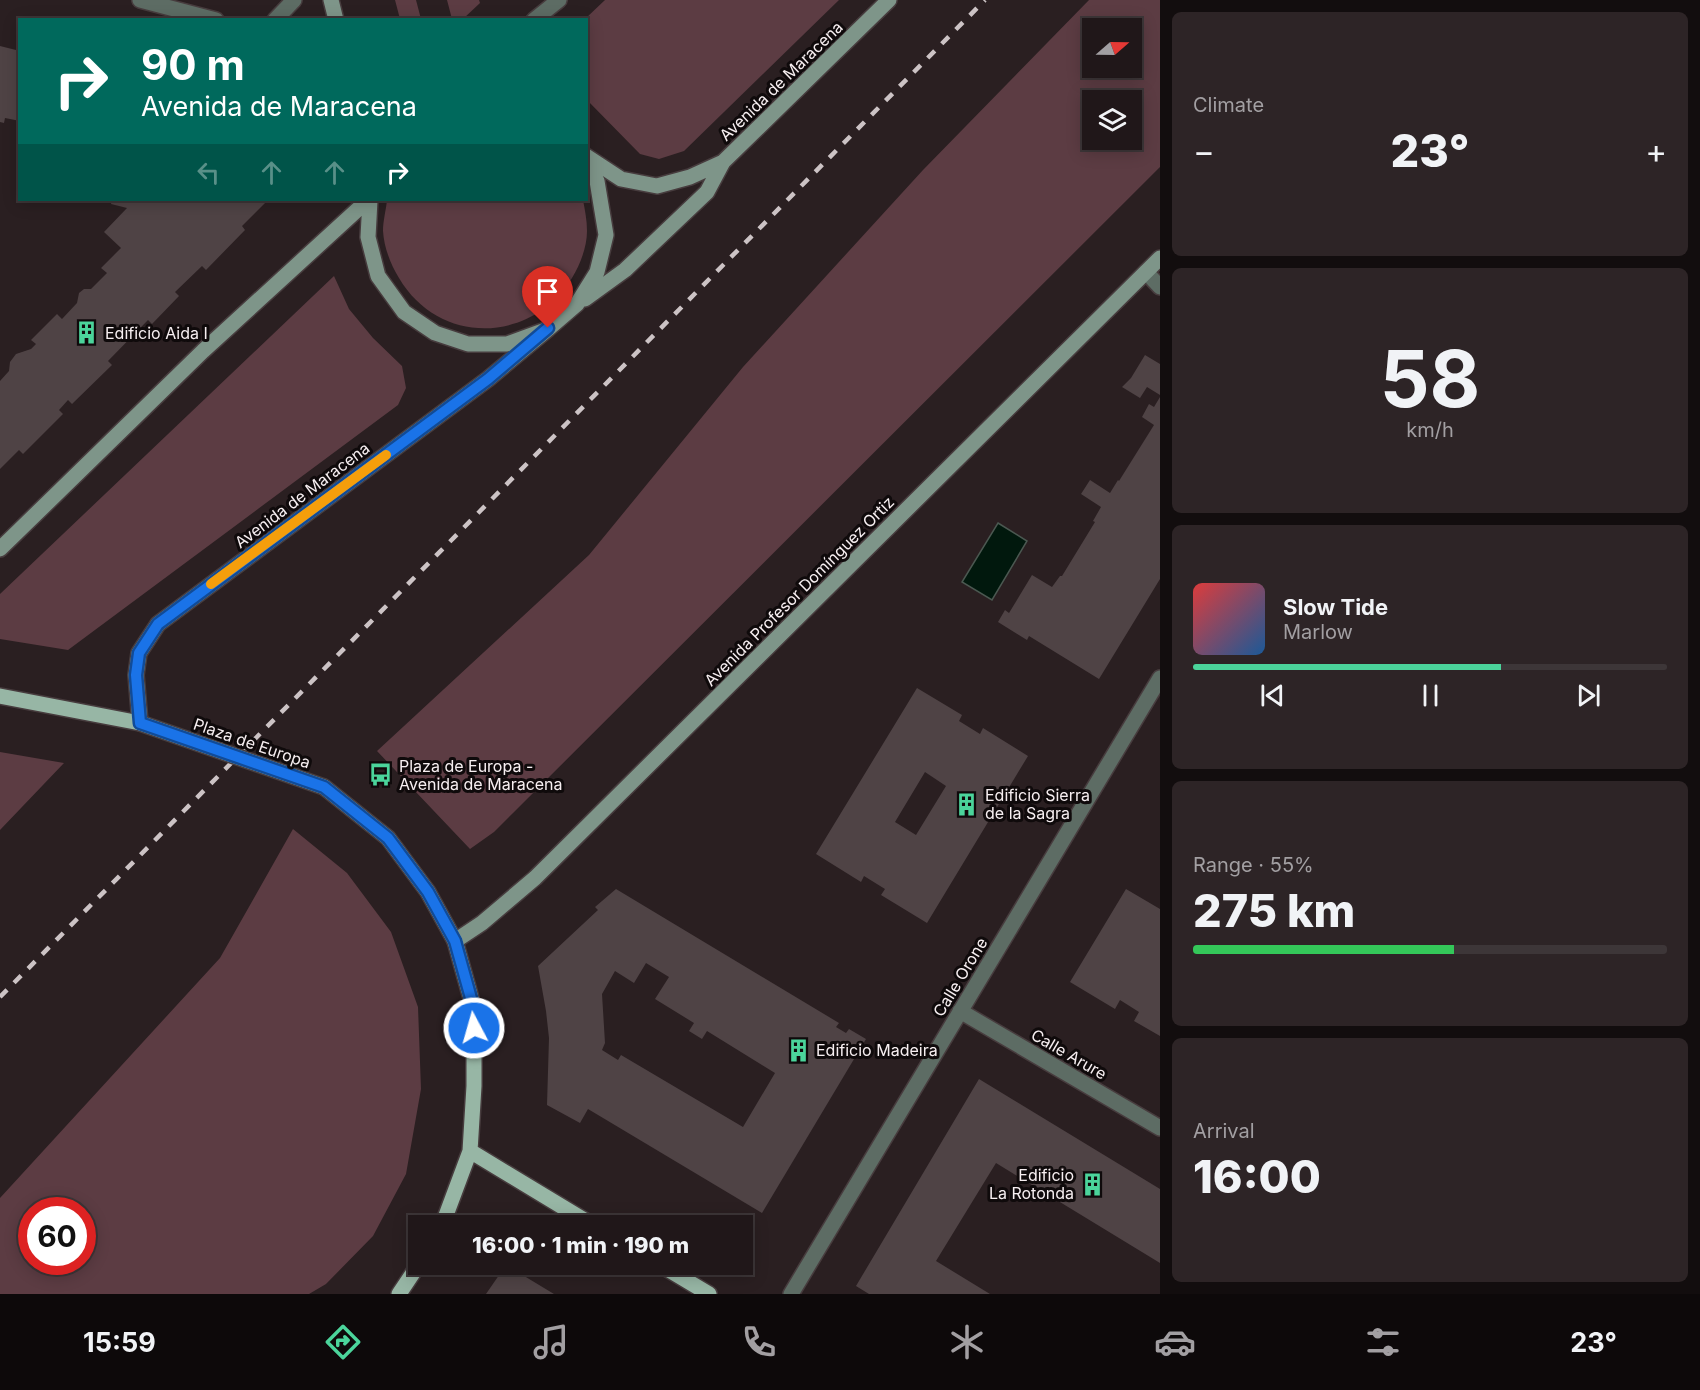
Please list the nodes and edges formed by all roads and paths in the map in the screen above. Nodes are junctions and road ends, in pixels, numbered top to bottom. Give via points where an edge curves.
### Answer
1 (140, 0) edge
2 (294, 0) edge
3 (331, 0) edge
4 (890, 0) edge
5 (553, 9) edge
6 (208, 18) edge
7 (277, 18) edge
8 (336, 18) edge
9 (537, 18) edge
10 (588, 157) edge
11 (723, 162) junction
12 (588, 165) edge
13 (368, 201) edge
14 (369, 201) edge
15 (1160, 258) edge
16 (1146, 272) junction
17 (1160, 287) edge
18 (577, 304) junction
19 (548, 328) junction
20 (0, 549) edge
21 (1160, 678) edge
22 (0, 696) edge
23 (140, 723) junction
24 (455, 941) junction
25 (960, 1011) junction
26 (1160, 1128) edge
27 (470, 1151) junction
28 (446, 1215) edge
29 (576, 1215) edge
30 (412, 1275) edge
31 (677, 1275) edge
32 (399, 1294) edge
33 (709, 1294) edge
34 (791, 1294) edge

1 - 6 street
2 - 7 street
3 - 8 main road
4 - 11 main road, Avenida de Maracena
5 - 9 street
10 - 11 main road, Avenida de Maracena via 621,179 657,186
11 - 18 main road, Avenida de Maracena via 707,192 625,270
12 - 18 main road via 597,181 606,235 597,272
13 - 20 main road via 203,351
14 - 19 main road via 368,237 378,276 404,312 435,333 468,344 507,344
15 - 16 main road, Avenida Profesor Domínguez Ortiz
16 - 17 street
16 - 24 main road, Avenida Profesor Domínguez Ortiz via 536,878
18 - 19 main road, Avenida de Maracena
19 - 23 main road, Avenida de Maracena via 488,379 158,624 139,653 136,675
21 - 25 street, Calle Orone
22 - 23 main road, Plaza de Europa
23 - 24 main road, Plaza de Europa, bridge via 324,787 388,838 428,892
24 - 27 main road, Plaza de Europa via 474,1009
25 - 26 street, Calle Arure
25 - 34 street, Calle Orone
27 - 28 main road, Plaza de Europa
27 - 29 main road
30 - 32 main road
31 - 33 main road

